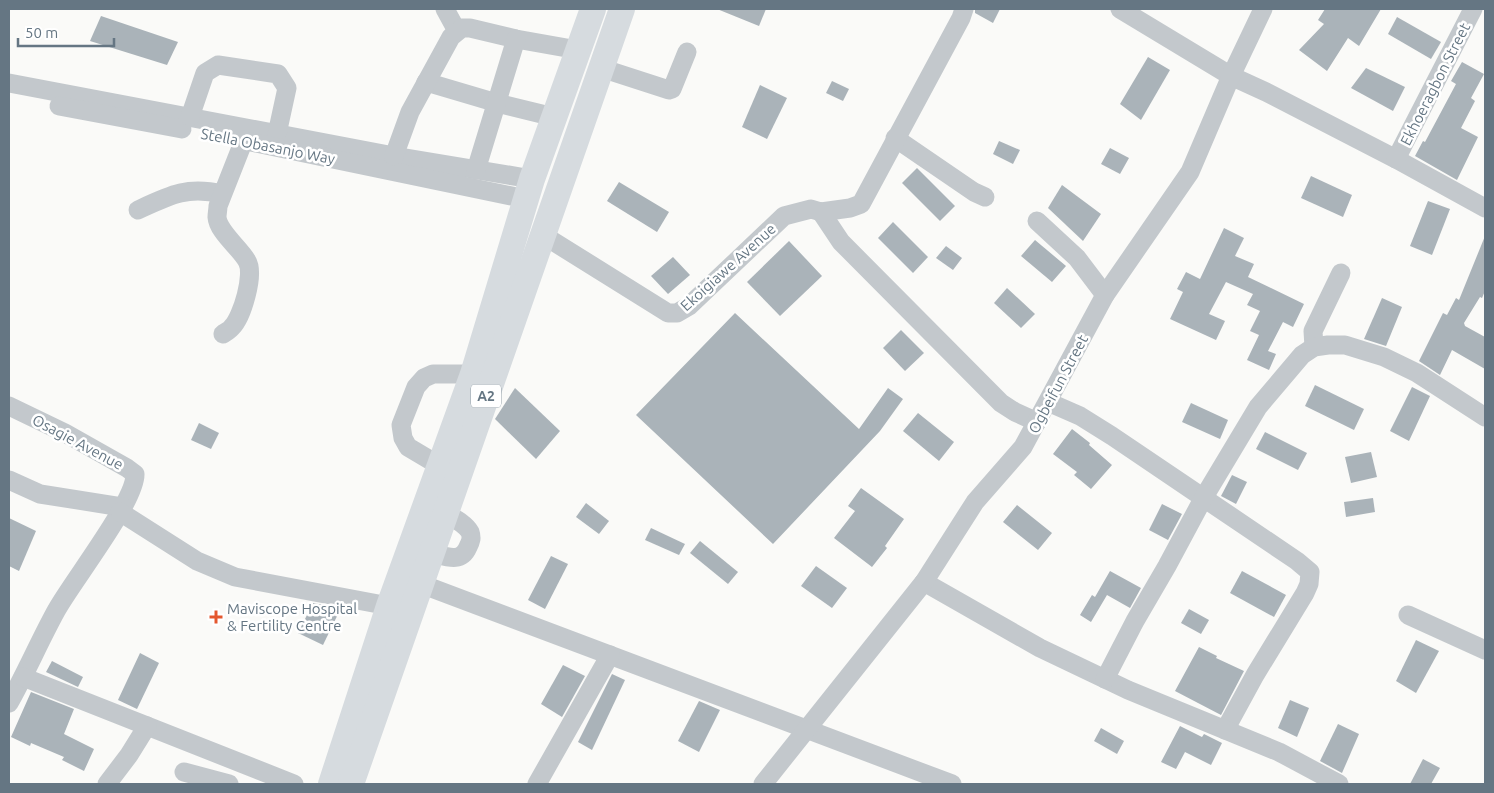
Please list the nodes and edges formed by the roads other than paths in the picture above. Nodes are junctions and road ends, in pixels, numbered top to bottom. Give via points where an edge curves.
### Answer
1 (445, 9) edge
2 (593, 9) edge
3 (622, 9) edge
4 (964, 9) edge
5 (1120, 9) edge
6 (1263, 9) edge
7 (1473, 9) edge
8 (457, 31) junction
9 (516, 39) junction
10 (578, 50) junction
11 (687, 52) dead end
12 (601, 68) junction
13 (1230, 76) junction
14 (426, 82) junction
15 (9, 83) edge
16 (9, 95) edge
17 (497, 103) junction
18 (554, 117) junction
19 (190, 118) junction
20 (277, 134) junction
21 (895, 138) junction
22 (244, 140) junction
23 (394, 156) junction
24 (1396, 159) junction
25 (476, 170) junction
26 (529, 189) junction
27 (222, 194) junction
28 (985, 197) dead end
29 (1485, 208) edge
30 (138, 210) dead end
31 (821, 212) junction
32 (1036, 221) dead end
33 (543, 235) junction
34 (1341, 273) dead end
35 (1106, 295) junction
36 (223, 334) dead end
37 (1314, 347) junction
38 (473, 374) junction
39 (1048, 402) junction
40 (9, 406) edge
41 (1485, 416) edge
42 (1037, 422) junction
43 (440, 466) junction
44 (9, 480) edge
45 (1204, 497) junction
46 (121, 510) junction
47 (924, 582) junction
48 (420, 584) junction
49 (389, 606) junction
50 (1408, 615) dead end
51 (1485, 650) edge
52 (610, 655) junction
53 (23, 677) junction
54 (1105, 679) junction
55 (9, 703) edge
56 (147, 726) junction
57 (806, 729) junction
58 (1225, 730) junction
59 (184, 772) dead end
60 (106, 784) edge
61 (229, 784) edge
62 (293, 784) edge
63 (331, 784) edge
64 (350, 784) edge
65 (537, 784) edge
66 (763, 784) edge
67 (952, 784) edge
68 (1339, 784) edge

1 - 8 street
2 - 10 highway, A2
3 - 12 highway, A2
4 - 21 street, Ekoigiawe Avenue
5 - 13 street
6 - 13 street, Ogbeifun Street
7 - 24 street, Ekhoeragbon Street
8 - 9 street via 470,28
8 - 14 street
9 - 10 street
9 - 17 street
10 - 18 highway, A2
11 - 12 street via 669,90
12 - 33 highway, A2
13 - 24 street
13 - 35 street, Ogbeifun Street via 1190,172
14 - 17 street
14 - 23 street via 410,112
15 - 19 street
16 - 22 street, Stella Obasanjo Way
17 - 18 street
17 - 25 street
18 - 26 highway, A2
19 - 20 street
19 - 20 street via 205,73 218,65 278,74 287,88
20 - 23 street
21 - 28 street
21 - 31 street, Ekoigiawe Avenue via 861,204
22 - 26 street, Stella Obasanjo Way
22 - 27 street
23 - 25 street
24 - 29 street
25 - 26 street
26 - 38 highway, A2
27 - 30 street via 204,190 173,193
27 - 36 street via 218,206 219,225 249,263 250,273 238,319
31 - 33 street, Ekoigiawe Avenue via 811,209 784,216 689,306 677,313 668,313
31 - 42 street via 841,242 1001,402
32 - 35 street via 1077,258
33 - 48 highway, A2
34 - 37 street via 1313,332
35 - 39 street, Ogbeifun Street
37 - 41 street via 1345,345 1384,358 1417,373
37 - 45 street via 1302,355 1258,407
38 - 43 highway, A2
38 - 43 street via 432,374 424,378 416,387 401,426 408,447
39 - 42 street, Ogbeifun Street
39 - 45 street via 1080,416
40 - 46 street, Osagie Avenue via 65,433 135,474
42 - 47 street, Ogbeifun Street via 1023,447 975,502
43 - 49 highway, A2
44 - 46 street via 40,494
45 - 54 street
45 - 58 street via 1310,572 1306,593
46 - 49 street via 197,561 235,577
46 - 53 street via 56,611
47 - 54 street via 1040,648
47 - 57 street, Ogbeifun Street
48 - 52 street
48 - 64 highway, A2
49 - 63 highway, A2
50 - 51 street
52 - 57 street
52 - 65 street
53 - 55 street
53 - 56 street
54 - 58 street
56 - 60 street
56 - 62 street
57 - 66 street, Ogbeifun Street
57 - 67 street
58 - 68 street via 1279,752
59 - 61 street

